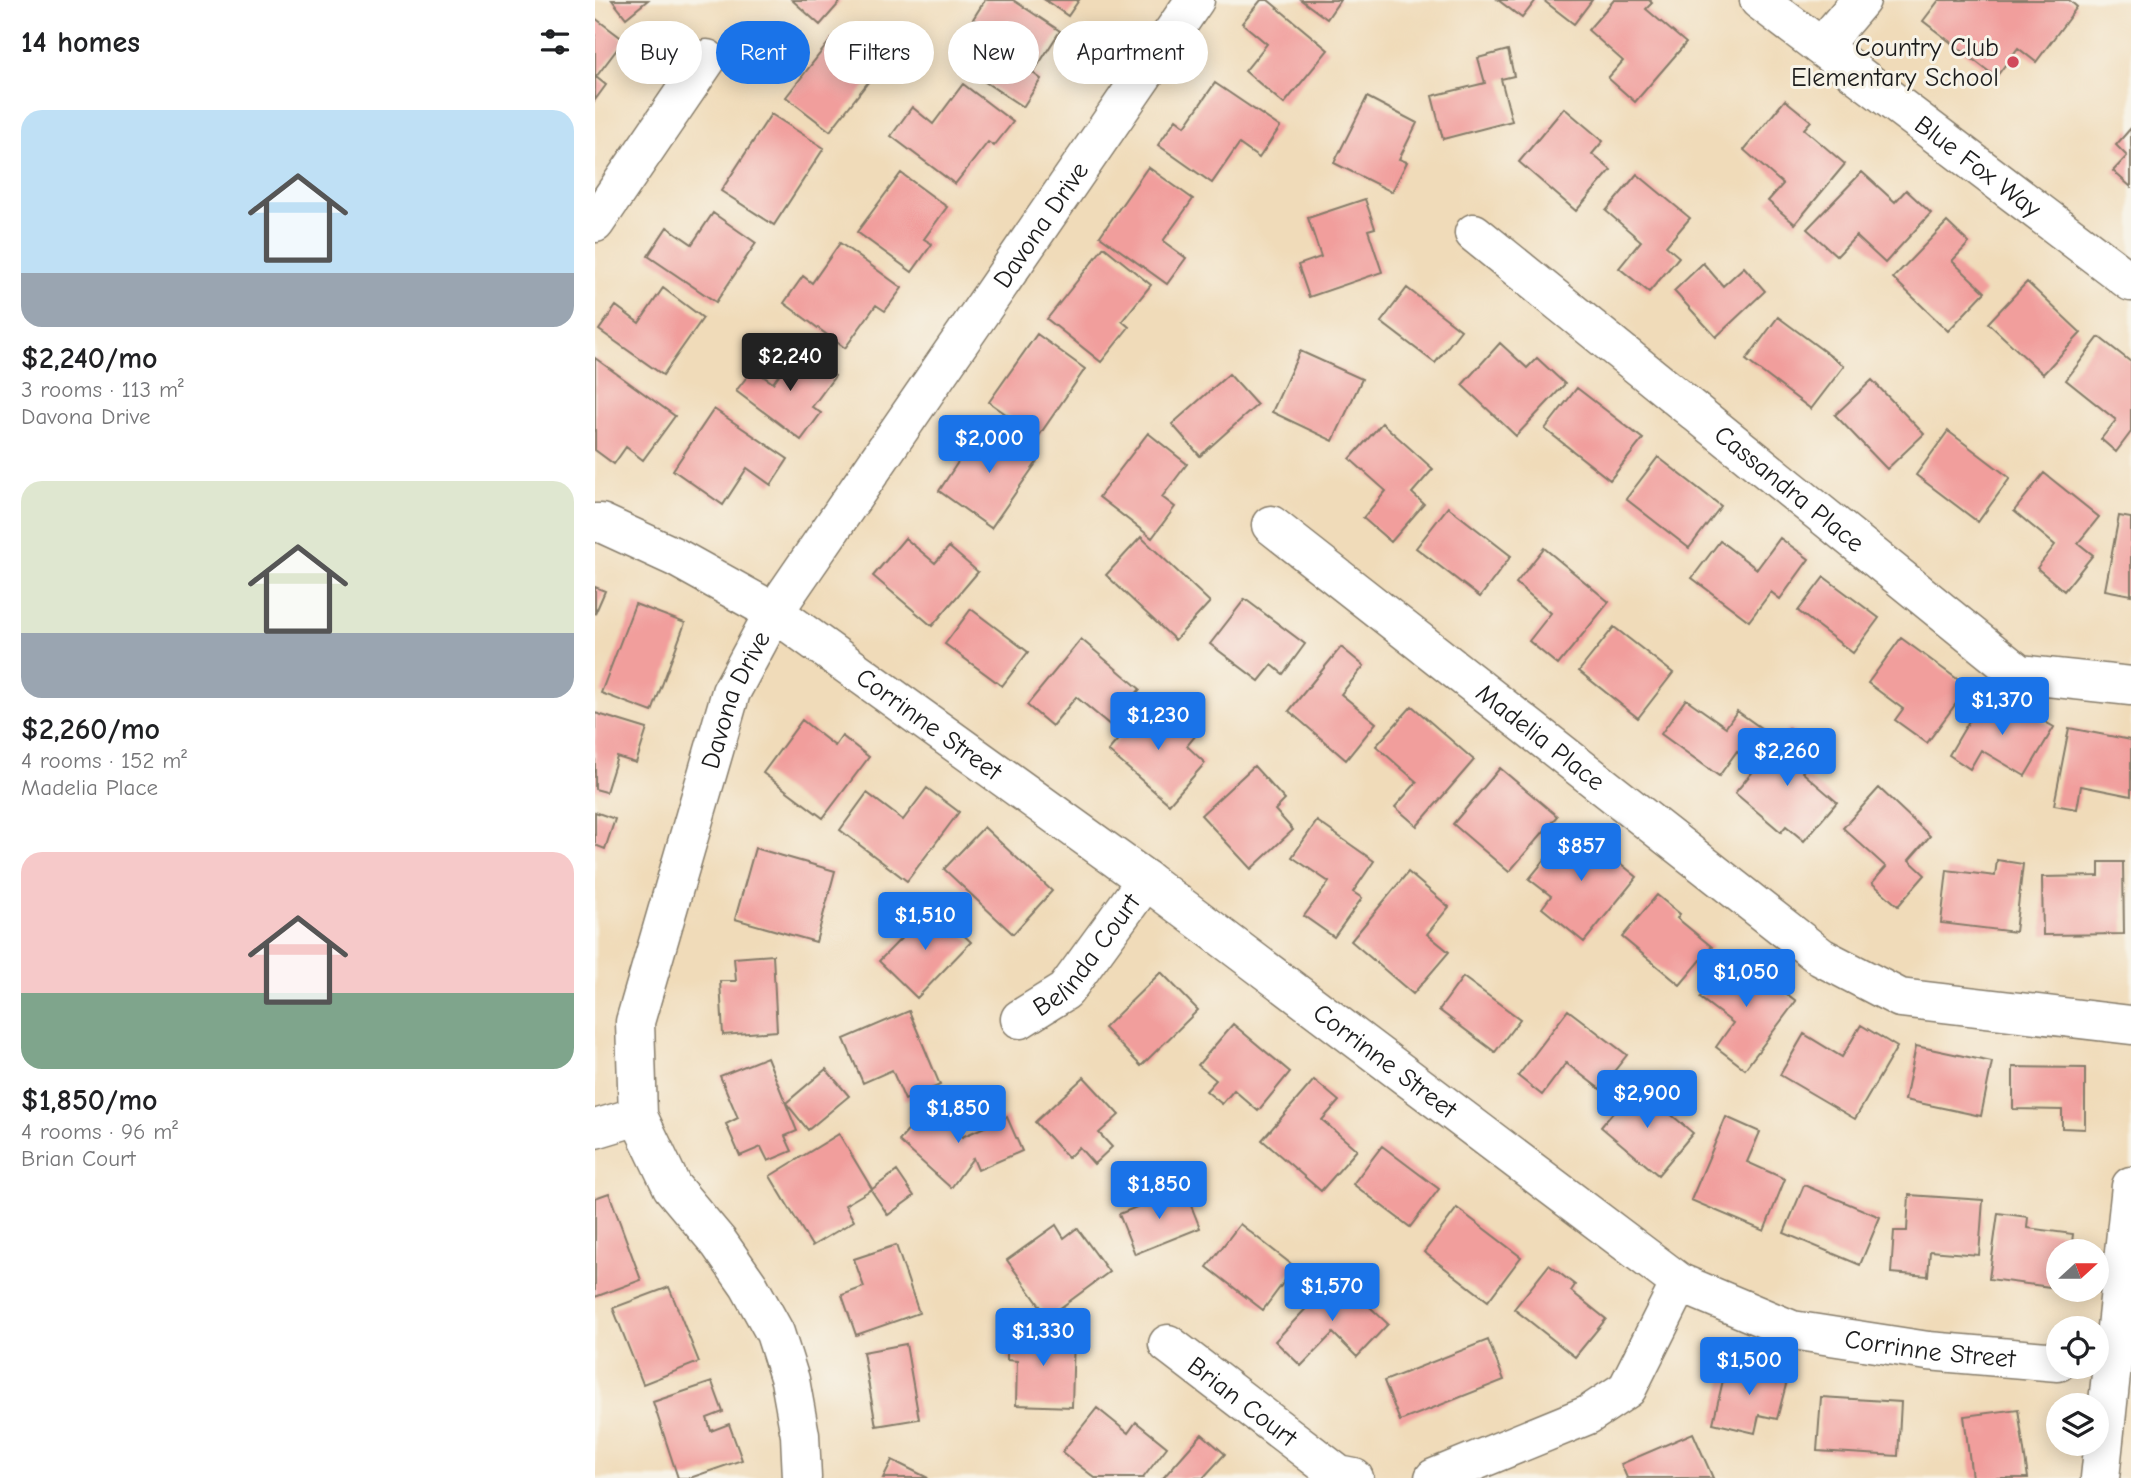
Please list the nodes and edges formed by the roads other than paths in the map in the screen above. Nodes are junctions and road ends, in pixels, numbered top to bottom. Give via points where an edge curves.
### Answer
1 (1195, 0) edge
2 (1759, 0) edge
3 (1861, 0) edge
4 (1821, 47) junction
5 (707, 59) dead end
6 (595, 223) edge
7 (1474, 233) dead end
8 (2131, 282) edge
9 (595, 523) edge
10 (1271, 525) dead end
11 (774, 612) junction
12 (2131, 686) edge
13 (1146, 880) junction
14 (1020, 1019) dead end
15 (2131, 1025) edge
16 (638, 1116) junction
17 (595, 1129) edge
18 (2131, 1186) edge
19 (1680, 1283) junction
20 (2109, 1332) edge
21 (1168, 1345) dead end
22 (2046, 1361) edge
23 (2104, 1379) edge
24 (802, 1478) edge
25 (1354, 1478) edge
26 (1434, 1478) edge
27 (2100, 1478) edge

1 - 11 street, Davona Drive
2 - 4 street, Blue Fox Way
3 - 4 street
4 - 8 street, Blue Fox Way
5 - 6 street
7 - 12 street, Cassandra Place via 2019,674
9 - 11 street, Corrinne Street via 675,557
10 - 15 street, Madelia Place via 1821,957 1900,998
11 - 13 street, Corrinne Street
11 - 16 street, Davona Drive via 731,692 635,1022
13 - 14 street, Belinda Court via 1065,991
13 - 19 street, Corrinne Street
16 - 17 street
16 - 24 street, Davona Drive via 672,1187 719,1243 775,1332 790,1380
18 - 20 street
19 - 22 street, Corrinne Street via 1792,1330 1928,1352
19 - 26 street via 1627,1389 1588,1415
21 - 25 street, Brian Court via 1339,1475
23 - 27 street

